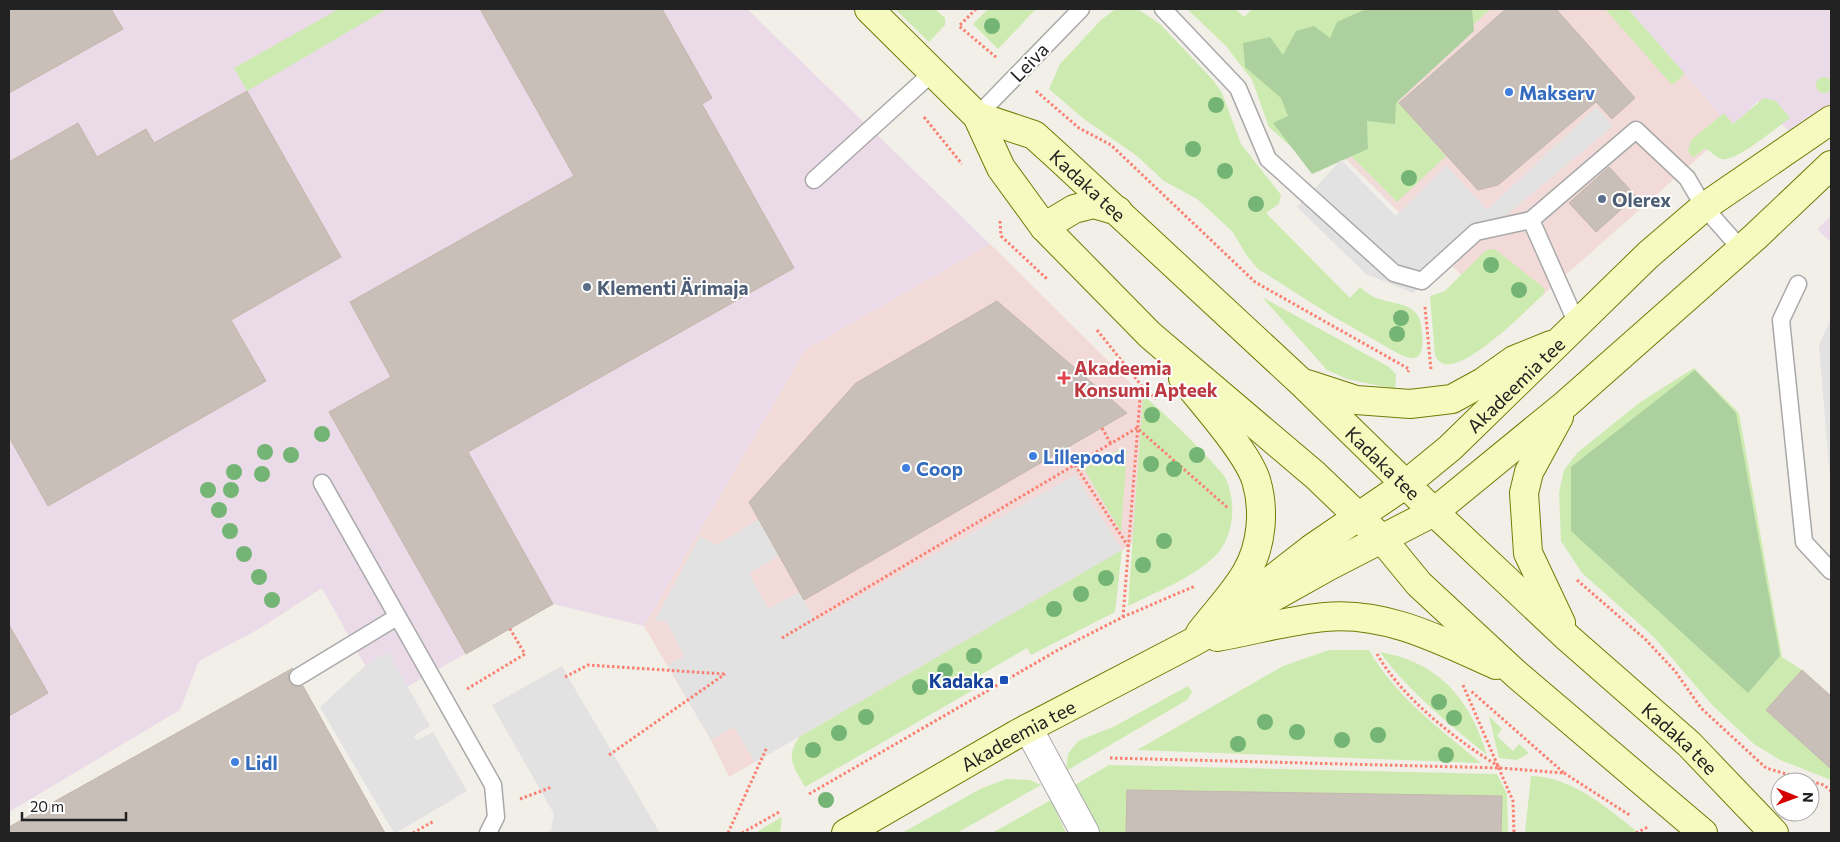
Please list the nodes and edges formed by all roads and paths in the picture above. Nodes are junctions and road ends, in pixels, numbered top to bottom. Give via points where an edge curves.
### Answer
1 (869, 9) edge
2 (976, 9) edge
3 (1082, 9) edge
4 (1163, 9) edge
5 (932, 73) junction
6 (1017, 75) junction
7 (977, 116) junction
8 (1831, 120) edge
9 (1831, 165) edge
10 (814, 180) dead end
11 (1704, 207) junction
12 (1118, 211) junction
13 (1531, 220) junction
14 (1044, 226) junction
15 (1741, 249) junction
16 (1422, 281) junction
17 (1798, 284) dead end
18 (1571, 333) junction
19 (1150, 335) junction
20 (1432, 373) dead end
21 (1408, 376) dead end
22 (1302, 383) junction
23 (1141, 385) dead end
24 (1566, 404) junction
25 (1102, 428) dead end
26 (1137, 428) junction
27 (1111, 444) junction
28 (1075, 464) junction
29 (322, 483) dead end
30 (1406, 484) junction
31 (1232, 512) dead end
32 (1434, 512) junction
33 (1358, 515) junction
34 (1382, 539) junction
35 (1128, 547) junction
36 (1831, 571) edge
37 (1573, 574) dead end
38 (1199, 582) dead end
39 (397, 617) junction
40 (1123, 617) junction
41 (510, 629) dead end
42 (782, 638) dead end
43 (1568, 638) junction
44 (1193, 642) junction
45 (1376, 651) dead end
46 (1516, 674) junction
47 (298, 677) dead end
48 (565, 677) dead end
49 (446, 702) junction
50 (1028, 728) junction
51 (767, 747) dead end
52 (608, 755) dead end
53 (1110, 758) dead end
54 (1500, 768) junction
55 (1564, 774) junction
56 (552, 787) dead end
57 (1831, 791) edge
58 (809, 794) dead end
59 (496, 809) junction
60 (781, 811) dead end
61 (434, 821) dead end
62 (1648, 827) junction
63 (413, 833) edge
64 (488, 833) edge
65 (728, 833) edge
66 (742, 833) edge
67 (846, 833) edge
68 (1085, 833) edge
69 (1514, 833) edge
70 (1636, 833) edge
71 (1655, 833) edge
72 (1703, 833) edge
73 (1774, 833) edge

1 - 5 main road, Kadaka tee
2 - 6 path via 959,26
3 - 6 lane, Leiva
4 - 16 lane via 1238,88 1268,159 1394,273
5 - 7 main road, Kadaka tee
5 - 10 lane
6 - 7 lane, Leiva
6 - 21 path via 1079,128 1111,145 1255,282 1409,369
7 - 12 main road, Kadaka tee via 1034,135
7 - 14 main road, Kadaka tee via 1001,168
8 - 11 main road, Akadeemia tee
9 - 15 main road, Akadeemia tee
11 - 13 lane via 1687,178 1636,130
11 - 15 lane
11 - 18 main road, Akadeemia tee via 1648,255
12 - 14 main road via 1094,204 1074,208
12 - 22 main road, Kadaka tee
13 - 16 lane via 1476,232
13 - 18 lane
14 - 19 main road, Kadaka tee
15 - 24 main road, Akadeemia tee
16 - 20 path
17 - 36 lane via 1781,320 1804,542
18 - 22 main road via 1514,360 1484,382 1452,399 1410,404 1356,400
18 - 30 main road, Akadeemia tee via 1450,448
19 - 33 main road, Kadaka tee
19 - 44 main road via 1238,448 1256,480 1261,520 1258,544 1246,572
22 - 30 main road, Kadaka tee
23 - 26 path
24 - 32 main road, Akadeemia tee
24 - 43 main road via 1529,472 1524,493 1528,553
25 - 27 path
26 - 27 path
26 - 31 path
26 - 35 path
27 - 28 path
28 - 35 path
28 - 42 path
29 - 39 lane
30 - 32 main road, Kadaka tee
30 - 33 main road, Akadeemia tee
32 - 34 main road, Akadeemia tee
32 - 43 main road, Kadaka tee
33 - 34 main road, Kadaka tee
33 - 44 main road, Akadeemia tee
34 - 44 main road, Akadeemia tee
34 - 46 main road, Kadaka tee via 1419,584
35 - 40 path
37 - 57 path via 1645,639 1675,671 1701,708 1766,768 1824,785
38 - 40 path
39 - 47 lane
39 - 49 lane
40 - 58 path via 1004,680
41 - 49 path via 525,654
43 - 73 main road, Kadaka tee via 1690,744
44 - 46 main road via 1325,617 1358,617 1396,624
44 - 50 main road, Akadeemia tee
45 - 54 path via 1386,668 1440,723 1464,745
46 - 72 main road, Kadaka tee
48 - 52 path via 588,665 725,674
49 - 59 lane via 493,785
50 - 67 main road, Akadeemia tee
50 - 68 street
51 - 65 path
53 - 54 path
54 - 55 path
54 - 55 path via 1462,682
54 - 69 path via 1513,800
55 - 62 path
56 - 59 path
59 - 64 lane via 496,817
60 - 66 path
61 - 63 path
62 - 70 path
62 - 71 path

